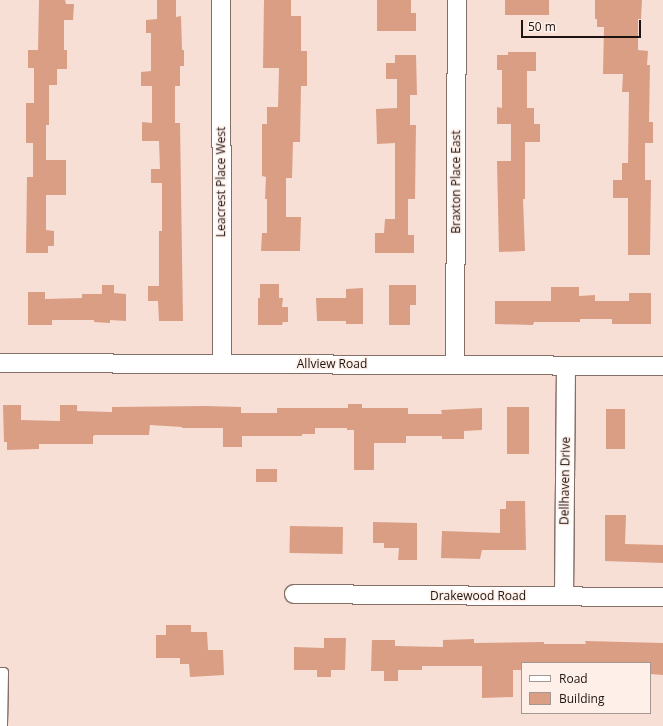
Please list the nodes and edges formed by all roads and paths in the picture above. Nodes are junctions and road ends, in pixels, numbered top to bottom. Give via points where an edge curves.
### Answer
1 (221, 0) edge
2 (457, 0) edge
3 (0, 363) edge
4 (222, 364) junction
5 (455, 364) junction
6 (566, 366) junction
7 (663, 366) edge
8 (294, 594) dead end
9 (564, 596) junction
10 (663, 597) edge
11 (0, 672) edge
12 (2, 726) edge

1 - 4 street, Leacrest Place West
2 - 5 street, Braxton Place East
3 - 4 street, Allview Road
4 - 5 street, Allview Road
5 - 6 street, Allview Road
6 - 7 street, Allview Road
6 - 9 street, Dellhaven Drive
8 - 9 street, Drakewood Road
9 - 10 street, Drakewood Road
11 - 12 lane via 3,672

